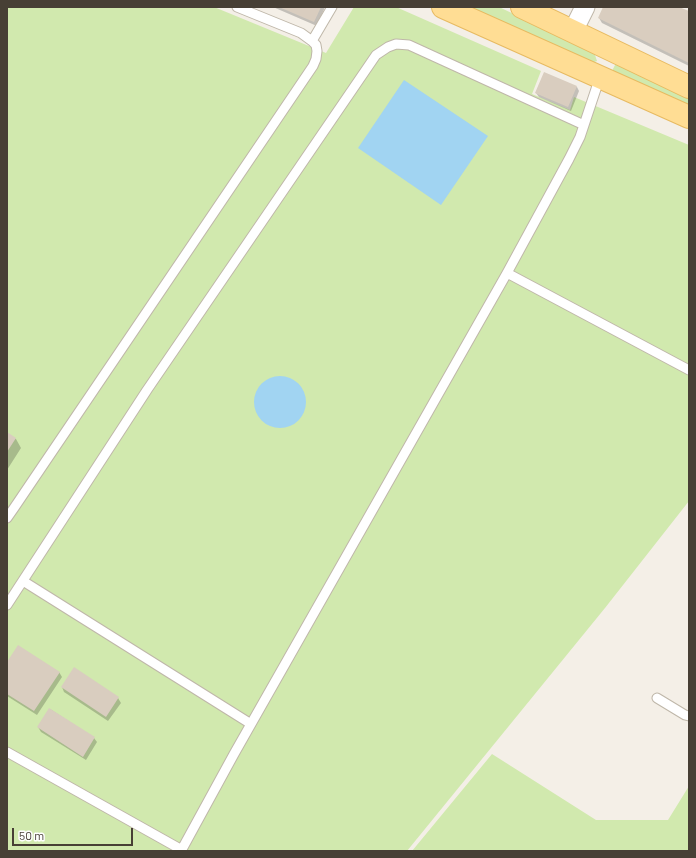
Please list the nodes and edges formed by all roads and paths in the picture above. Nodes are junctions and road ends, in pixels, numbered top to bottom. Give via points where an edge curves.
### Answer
1 (238, 7) edge
2 (332, 7) edge
3 (442, 7) edge
4 (522, 7) edge
5 (585, 7) edge
6 (573, 31) junction
7 (312, 41) junction
8 (613, 50) junction
9 (600, 77) junction
10 (689, 87) edge
11 (689, 117) edge
12 (584, 125) junction
13 (507, 274) junction
14 (689, 370) edge
15 (7, 518) edge
16 (23, 581) junction
17 (7, 605) edge
18 (657, 698) dead end
19 (689, 716) edge
20 (251, 724) junction
21 (7, 752) edge
22 (182, 850) edge

1 - 7 lane via 301,33
2 - 7 lane
3 - 9 main road
4 - 6 main road
5 - 6 street
6 - 8 main road
7 - 15 lane via 317,51 313,66
8 - 9 main road
8 - 10 main road
9 - 11 main road
9 - 12 lane
12 - 13 lane via 569,159
12 - 16 lane via 408,45 396,44 376,55 151,384
13 - 14 lane
13 - 20 lane
16 - 17 lane
16 - 20 lane
18 - 19 lane
20 - 22 lane
21 - 22 lane

